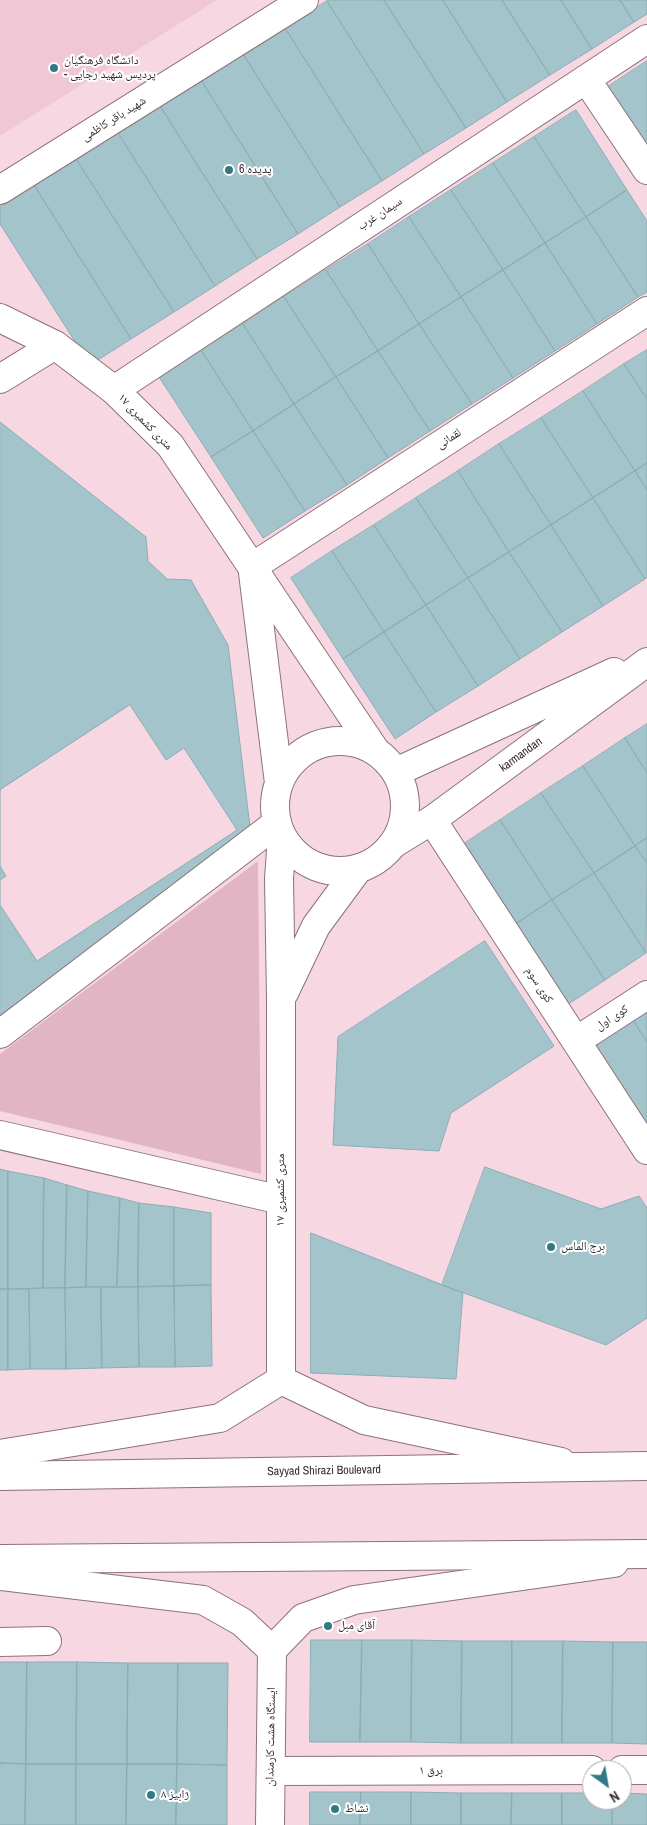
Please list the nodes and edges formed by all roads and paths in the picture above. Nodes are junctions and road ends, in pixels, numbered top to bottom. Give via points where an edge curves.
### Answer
1 (304, 0) edge
2 (647, 39) edge
3 (586, 79) junction
4 (647, 170) edge
5 (0, 190) edge
6 (647, 311) edge
7 (0, 318) edge
8 (55, 345) junction
9 (0, 379) edge
10 (114, 390) junction
11 (252, 567) junction
12 (647, 656) edge
13 (647, 662) edge
14 (374, 750) junction
15 (396, 772) junction
16 (279, 783) junction
17 (432, 820) junction
18 (279, 830) junction
19 (393, 844) junction
20 (358, 869) junction
21 (647, 995) edge
22 (281, 999) junction
23 (0, 1034) edge
24 (576, 1041) junction
25 (0, 1135) edge
26 (647, 1150) edge
27 (281, 1200) junction
28 (281, 1380) junction
29 (0, 1454) edge
30 (647, 1466) edge
31 (584, 1467) junction
32 (0, 1476) edge
33 (647, 1554) edge
34 (647, 1558) edge
35 (0, 1559) edge
36 (0, 1576) edge
37 (0, 1642) edge
38 (47, 1642) dead end
39 (272, 1650) junction
40 (582, 1770) edge
41 (632, 1770) edge
42 (647, 1770) edge
43 (271, 1771) junction
44 (270, 1825) edge

1 - 5 street, شهید باقر کاظمی
2 - 3 street, سیمان غرب
3 - 4 street
3 - 10 street, سیمان غرب
6 - 11 street, لقمانی
7 - 8 street, ۱۷ متری کشمیری
8 - 9 street
8 - 10 street, ۱۷ متری کشمیری
10 - 11 street, ۱۷ متری کشمیری via 170,445
11 - 14 street, ۱۷ متری کشمیری
11 - 16 street
12 - 15 street
13 - 17 street, karmandan
14 - 15 street
14 - 16 street via 353,741 330,741 308,748 290,763
15 - 19 street via 404,789 406,808 402,827
16 - 18 street via 275,796
17 - 19 street, karmandan
17 - 24 street, کوی سوم
18 - 20 street via 295,854 314,866 336,871
18 - 22 street, ۱۷ متری کشمیری
18 - 23 street
19 - 20 street via 377,859
20 - 22 street via 316,926
21 - 24 street, کوی اول
22 - 27 street, ۱۷ متری کشمیری
24 - 26 street, کوی سوم
25 - 27 street
27 - 28 street, ۱۷ متری کشمیری
28 - 29 street via 220,1418
28 - 31 street via 364,1420
30 - 31 street, Sayyad Shirazi Boulevard
31 - 32 street, Sayyad Shirazi Boulevard
33 - 35 street
34 - 39 street via 354,1600 303,1618
36 - 39 street via 203,1600 242,1622
37 - 38 street
39 - 43 street, ایستگاه هشت کارمندان
40 - 43 street, برق ۱
41 - 42 street
43 - 44 street, ایستگاه هشت کارمندان

